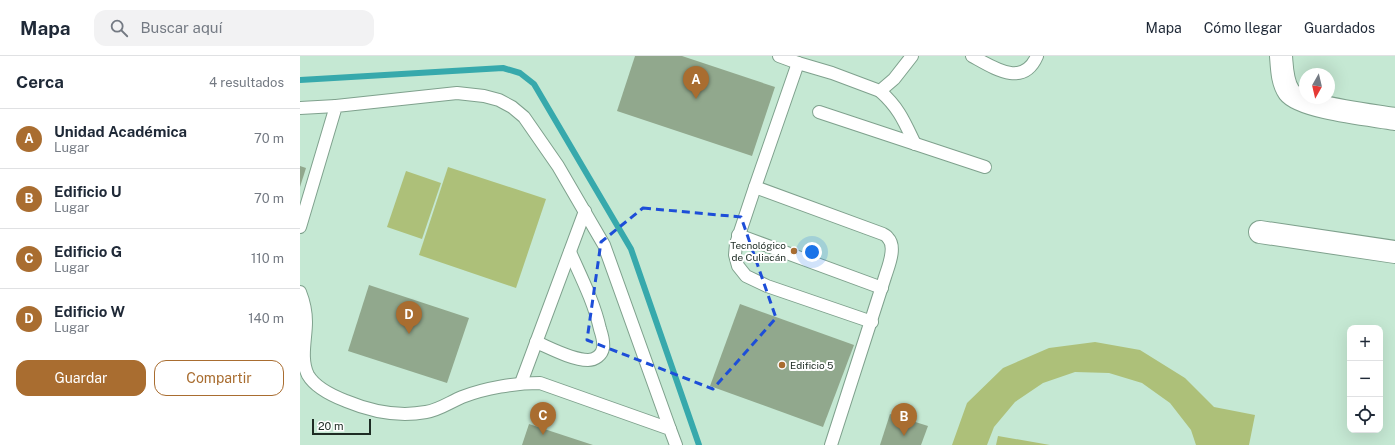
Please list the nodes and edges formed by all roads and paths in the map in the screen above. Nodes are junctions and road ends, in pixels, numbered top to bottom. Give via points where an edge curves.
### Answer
1 (779, 56) edge
2 (912, 56) edge
3 (972, 56) edge
4 (1037, 56) edge
5 (1281, 56) edge
6 (798, 63) junction
7 (880, 91) junction
8 (336, 106) junction
9 (300, 108) edge
10 (819, 112) dead end
11 (1395, 119) edge
12 (915, 144) junction
13 (985, 167) dead end
14 (755, 188) junction
15 (585, 211) junction
16 (300, 227) edge
17 (1260, 232) dead end
18 (738, 235) junction
19 (570, 252) junction
20 (1395, 252) edge
21 (882, 288) junction
22 (300, 292) edge
23 (872, 322) junction
24 (536, 342) junction
25 (521, 383) junction
26 (670, 428) junction
27 (676, 445) edge
28 (831, 445) edge

1 - 6 lane
2 - 7 lane via 894,79
3 - 4 lane via 1014,74 1026,70
5 - 11 street via 1283,78 1290,93 1295,97 1306,103
6 - 7 lane
6 - 14 lane
7 - 12 lane via 892,102
8 - 9 lane
8 - 15 lane via 457,93 499,100 524,117
8 - 16 lane
10 - 12 lane
12 - 13 lane
14 - 18 lane
14 - 21 lane via 883,234 888,238 892,251
15 - 19 lane
15 - 26 lane via 604,245
17 - 20 street
18 - 21 lane
18 - 23 lane via 735,255 738,266 746,276 767,286
19 - 24 lane
19 - 24 lane via 598,318 603,348 601,354 588,360 580,359
21 - 23 lane
22 - 25 lane via 305,308 303,349 308,376 338,398 380,411 406,414 426,412 446,406 462,397
23 - 28 lane
24 - 25 lane
25 - 26 lane via 540,383
26 - 27 lane

